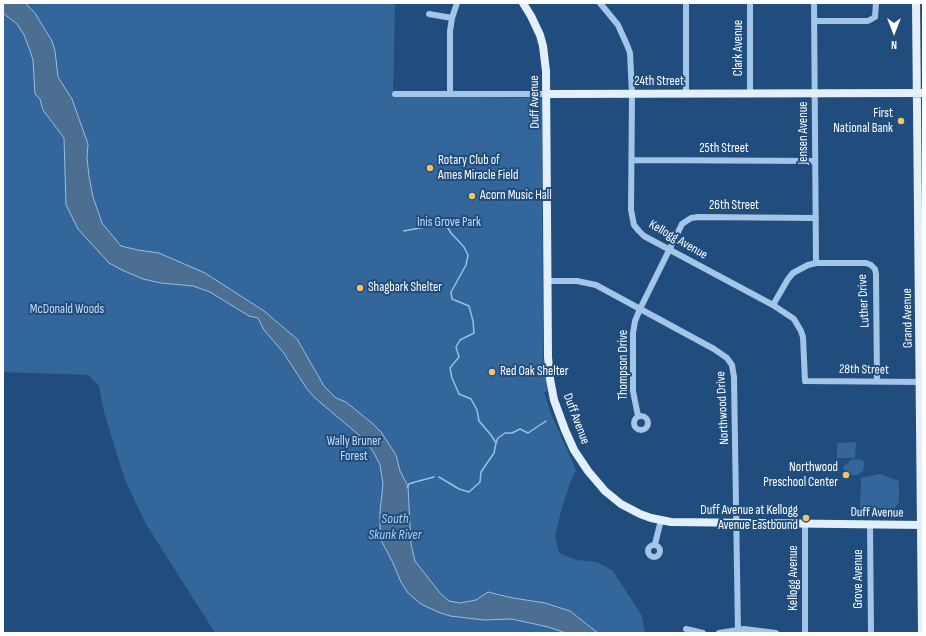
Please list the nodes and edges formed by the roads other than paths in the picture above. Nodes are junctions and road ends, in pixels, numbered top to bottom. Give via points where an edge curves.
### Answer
1 (457, 3) edge
2 (523, 3) edge
3 (600, 3) edge
4 (686, 3) edge
5 (750, 3) edge
6 (814, 3) edge
7 (876, 3) edge
8 (916, 3) edge
9 (429, 14) dead end
10 (452, 18) junction
11 (814, 21) junction
12 (920, 93) edge
13 (395, 94) dead end
14 (450, 94) junction
15 (547, 94) junction
16 (632, 94) junction
17 (686, 94) junction
18 (750, 94) junction
19 (815, 94) junction
20 (632, 160) junction
21 (815, 161) junction
22 (816, 218) junction
23 (669, 249) junction
24 (816, 263) junction
25 (548, 281) junction
26 (773, 304) junction
27 (640, 309) junction
28 (805, 381) joint
29 (877, 382) junction
30 (922, 382) edge
31 (638, 416) dead end
32 (661, 520) junction
33 (737, 523) junction
34 (805, 524) junction
35 (870, 525) junction
36 (922, 525) edge
37 (655, 544) dead end
38 (686, 629) dead end
39 (738, 632) edge
40 (703, 633) edge
41 (719, 633) edge
42 (776, 633) edge
43 (805, 633) edge
44 (871, 633) edge
45 (922, 633) edge

1 - 10 street
2 - 15 main road, Duff Avenue via 536,25 544,46
3 - 16 street, Kellogg Avenue via 618,25 627,44 632,67
4 - 17 street
5 - 18 street, Clark Avenue
6 - 11 street, Jensen Avenue
7 - 11 street via 875,17 868,21
8 - 12 main road, Grand Avenue
9 - 10 street
10 - 14 street
11 - 19 street, Jensen Avenue
12 - 19 main road, 24th Street
12 - 30 main road, Grand Avenue
13 - 14 street, 24th Street
14 - 15 street, 24th Street
15 - 16 main road, 24th Street
15 - 25 main road, Duff Avenue
16 - 17 main road, 24th Street
16 - 20 street, Kellogg Avenue
17 - 18 main road, 24th Street
18 - 19 main road, 24th Street
19 - 21 street, Jensen Avenue
20 - 21 street, 25th Street
20 - 23 street, Kellogg Avenue via 631,210 634,225 644,236
21 - 22 street, Jensen Avenue
22 - 23 street, 26th Street via 691,218 679,228
22 - 24 street, Jensen Avenue
23 - 26 street, Kellogg Avenue
23 - 27 street, Thompson Drive
24 - 26 street, Luther Drive via 793,273
24 - 29 street, Luther Drive via 866,263 875,269
25 - 27 street, Northwood Drive via 577,281 596,285
25 - 32 main road, Duff Avenue via 550,379 554,400 570,442 597,483 612,497 635,511
26 - 28 street, Kellogg Avenue via 794,319 801,331
27 - 31 street, Thompson Drive via 633,333 633,391
27 - 33 street, Northwood Drive via 722,354 732,365
28 - 29 street, 28th Street
29 - 30 street, 28th Street
30 - 36 main road, Grand Avenue
32 - 33 main road, Duff Avenue
32 - 37 street
33 - 34 main road, Duff Avenue
33 - 39 street, Northwood Drive
34 - 35 main road, Duff Avenue
34 - 43 street, Kellogg Avenue
35 - 36 main road, Duff Avenue
35 - 44 street, Grove Avenue
36 - 45 main road, Grand Avenue
38 - 40 street
39 - 41 street
39 - 42 street via 756,630

